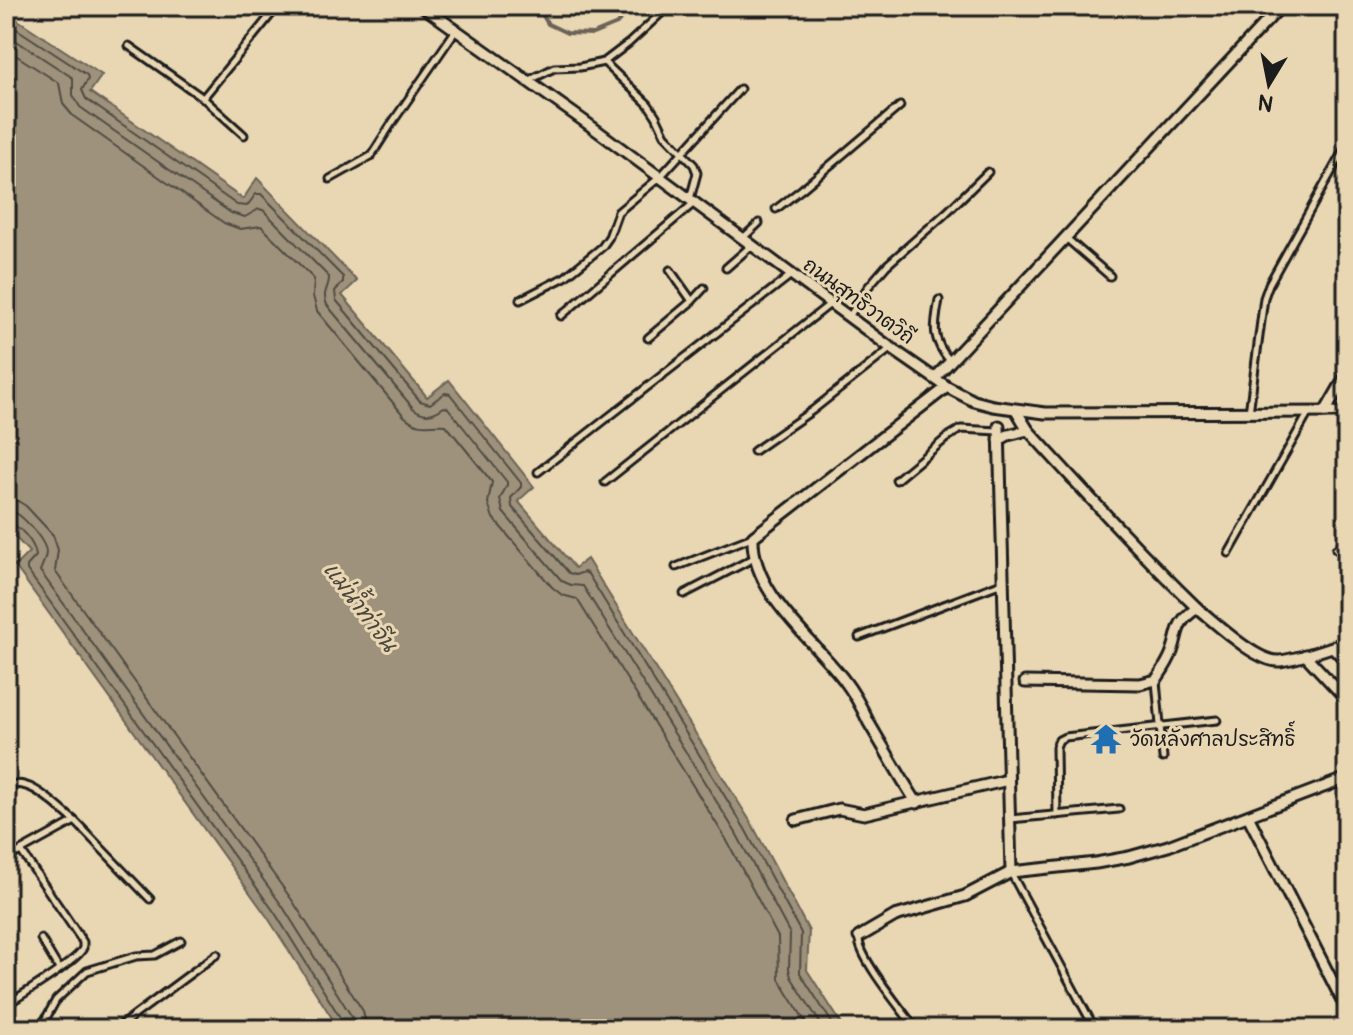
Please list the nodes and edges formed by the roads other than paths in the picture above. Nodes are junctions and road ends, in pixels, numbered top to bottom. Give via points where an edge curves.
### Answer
1 (278, 6) edge
2 (422, 6) edge
3 (669, 6) edge
4 (1281, 6) edge
5 (457, 30) junction
6 (129, 46) dead end
7 (604, 62) junction
8 (528, 81) junction
9 (740, 89) dead end
10 (203, 98) junction
11 (900, 106) dead end
12 (244, 135) dead end
13 (1347, 144) edge
14 (681, 152) junction
15 (988, 172) dead end
16 (660, 177) junction
17 (330, 179) dead end
18 (692, 201) junction
19 (776, 209) dead end
20 (759, 223) dead end
21 (1066, 238) junction
22 (747, 242) junction
23 (726, 268) dead end
24 (670, 270) dead end
25 (792, 274) junction
26 (1110, 276) dead end
27 (704, 288) dead end
28 (520, 300) dead end
29 (939, 300) dead end
30 (692, 301) junction
31 (830, 303) junction
32 (561, 316) dead end
33 (849, 317) junction
34 (648, 338) dead end
35 (891, 348) junction
36 (950, 361) junction
37 (1347, 374) edge
38 (935, 378) junction
39 (947, 387) junction
40 (999, 407) junction
41 (1016, 410) junction
42 (1325, 412) junction
43 (1347, 412) edge
44 (1249, 413) junction
45 (1309, 413) junction
46 (999, 429) junction
47 (1028, 430) junction
48 (754, 451) dead end
49 (538, 472) dead end
50 (896, 480) dead end
51 (605, 482) dead end
52 (753, 537) junction
53 (1347, 541) edge
54 (1336, 549) dead end
55 (1229, 553) dead end
56 (755, 557) junction
57 (676, 567) dead end
58 (1003, 583) junction
59 (684, 594) dead end
60 (1197, 608) junction
61 (859, 637) dead end
62 (1347, 642) edge
63 (1330, 647) junction
64 (1305, 655) junction
65 (1347, 665) edge
66 (1156, 680) junction
67 (1005, 682) junction
68 (1347, 700) edge
69 (1217, 720) dead end
70 (1160, 727) junction
71 (1163, 758) dead end
72 (1347, 778) edge
73 (1008, 780) junction
74 (6, 788) edge
75 (917, 803) junction
76 (1119, 809) dead end
77 (1057, 815) junction
78 (1248, 816) junction
79 (1009, 819) junction
80 (796, 820) dead end
81 (75, 821) junction
82 (21, 851) junction
83 (6, 859) edge
84 (1011, 872) junction
85 (150, 899) dead end
86 (859, 937) joint
87 (41, 939) dead end
88 (181, 941) dead end
89 (217, 954) dead end
90 (59, 970) junction
91 (6, 1005) edge
92 (1347, 1010) edge
93 (40, 1029) edge
94 (116, 1029) edge
95 (916, 1029) edge
96 (1095, 1029) edge

1 - 10 lane
2 - 5 street, ถนนสุทธิวาตวิถี
3 - 7 lane
4 - 21 street
5 - 8 street, ถนนสุทธิวาตวิถี
5 - 17 lane via 371,156
6 - 10 lane
7 - 8 lane via 554,68
7 - 14 lane via 648,104
8 - 16 street, ถนนสุทธิวาตวิถี
9 - 14 lane
10 - 12 lane
11 - 19 lane
13 - 44 lane via 1269,284
14 - 16 lane
14 - 18 lane via 697,173
15 - 33 lane via 887,265
16 - 18 street, ถนนสุทธิวาตวิถี
16 - 28 lane via 618,212 602,247 565,277
18 - 22 street, ถนนสุทธิวาตวิถี
18 - 32 lane
20 - 22 lane
21 - 26 lane
21 - 36 street
22 - 23 lane
22 - 25 street, ถนนสุทธิวาตวิถี
24 - 30 lane
25 - 31 street, ถนนสุทธิวาตวิถี
25 - 49 lane
27 - 30 lane
29 - 36 lane via 936,339
30 - 34 lane
31 - 33 street, ถนนสุทธิวาตวิถี
31 - 51 lane
33 - 35 street, ถนนสุทธิวาตวิถี
35 - 38 street, ถนนสุทธิวาตวิถี
35 - 48 lane
36 - 38 street
37 - 42 street
38 - 39 street, ถนนสุทธิวาตวิถี
39 - 40 street, ถนนสุทธิวาตวิถี
39 - 52 street
40 - 41 street, ถนนสุทธิวาตวิถี
40 - 46 street
41 - 44 street, ถนนสุทธิวาตวิถี
41 - 47 street
42 - 43 street, ถนนสุทธิวาตวิถี
42 - 45 street, ถนนสุทธิวาตวิถี
44 - 45 street, ถนนสุทธิวาตวิถี
45 - 55 lane
46 - 47 street
46 - 50 lane via 961,429
46 - 58 street
47 - 60 street
52 - 56 street
52 - 57 lane
53 - 54 lane
56 - 59 lane
56 - 75 street via 781,607 845,680
58 - 61 lane
58 - 67 street
60 - 64 street via 1254,653 1277,661
60 - 66 street via 1179,626 1174,648
62 - 63 street
63 - 64 street
63 - 65 lane
64 - 68 street
66 - 67 street
66 - 70 lane
67 - 73 street
69 - 70 lane
70 - 71 lane
70 - 77 lane via 1059,740
72 - 78 street
73 - 75 street
73 - 79 street
74 - 81 lane via 31,786
75 - 80 street via 864,814 839,809
76 - 77 lane
77 - 79 lane
78 - 84 street via 1129,857
78 - 92 street
79 - 84 street
81 - 82 lane
81 - 85 lane
82 - 83 lane
82 - 90 lane via 83,942 82,951
84 - 86 street via 965,896 895,916
84 - 96 lane
86 - 95 lane via 869,965
87 - 90 lane
88 - 93 lane via 160,953 87,971 56,1000
89 - 94 lane
90 - 91 lane

